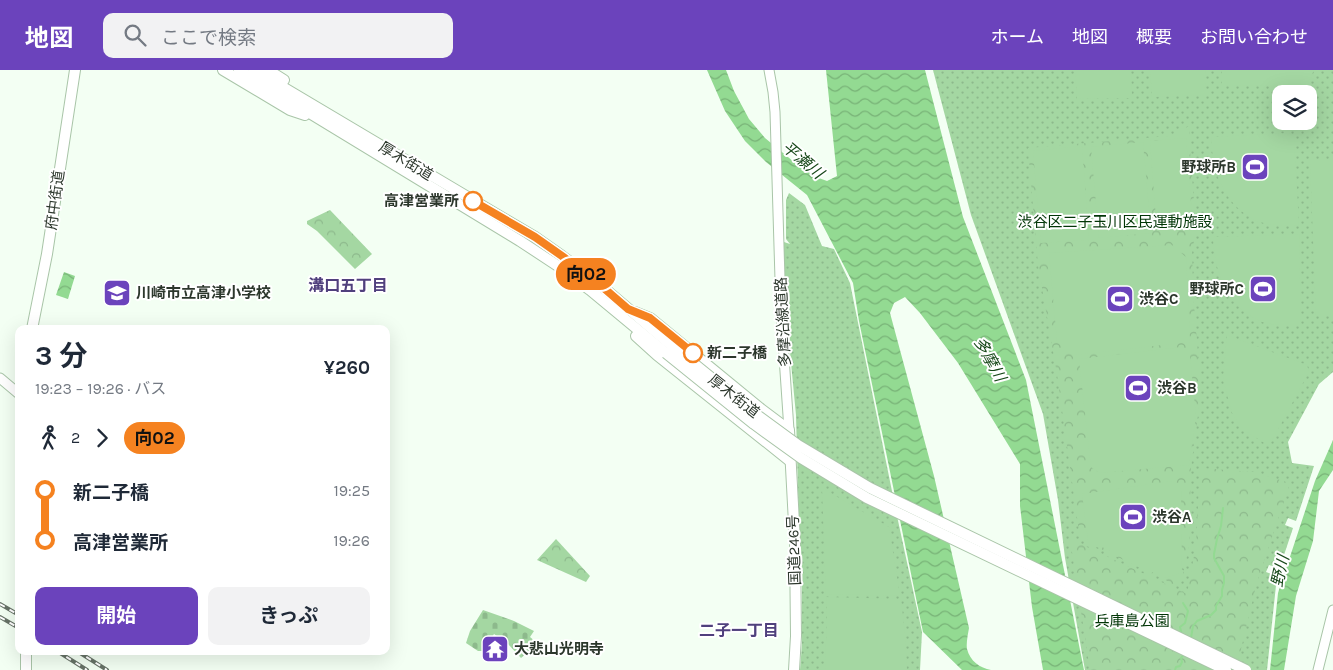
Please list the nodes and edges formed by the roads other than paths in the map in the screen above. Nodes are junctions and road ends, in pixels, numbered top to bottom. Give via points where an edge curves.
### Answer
1 (74, 70) edge
2 (223, 70) edge
3 (240, 70) edge
4 (254, 70) edge
5 (268, 70) edge
6 (768, 70) edge
7 (324, 117) junction
8 (625, 313) junction
9 (33, 325) edge
10 (669, 350) junction
11 (0, 378) edge
12 (15, 391) edge
13 (789, 430) junction
14 (790, 462) junction
15 (1333, 610) edge
16 (26, 655) edge
17 (26, 670) edge
18 (794, 670) edge
19 (1226, 670) edge
20 (1246, 670) edge
21 (1318, 670) edge

1 - 9 highway, 府中街道 via 47,254
2 - 7 highway via 290,110
3 - 7 highway, 厚木街道
4 - 7 highway, 厚木街道
5 - 7 highway via 304,93
6 - 13 main road, 多摩沿線道路 via 775,112 781,313
7 - 8 highway, 厚木街道 via 535,237 598,283
8 - 10 highway, 厚木街道
8 - 13 highway via 650,318
8 - 14 highway via 636,337
10 - 19 highway, 厚木街道, bridge via 762,430 866,498
10 - 20 highway, 厚木街道, bridge via 798,445 870,488
11 - 12 main road
13 - 14 highway, 国道246号
14 - 18 highway, 国道246号 via 795,542
15 - 21 main road
16 - 17 highway

